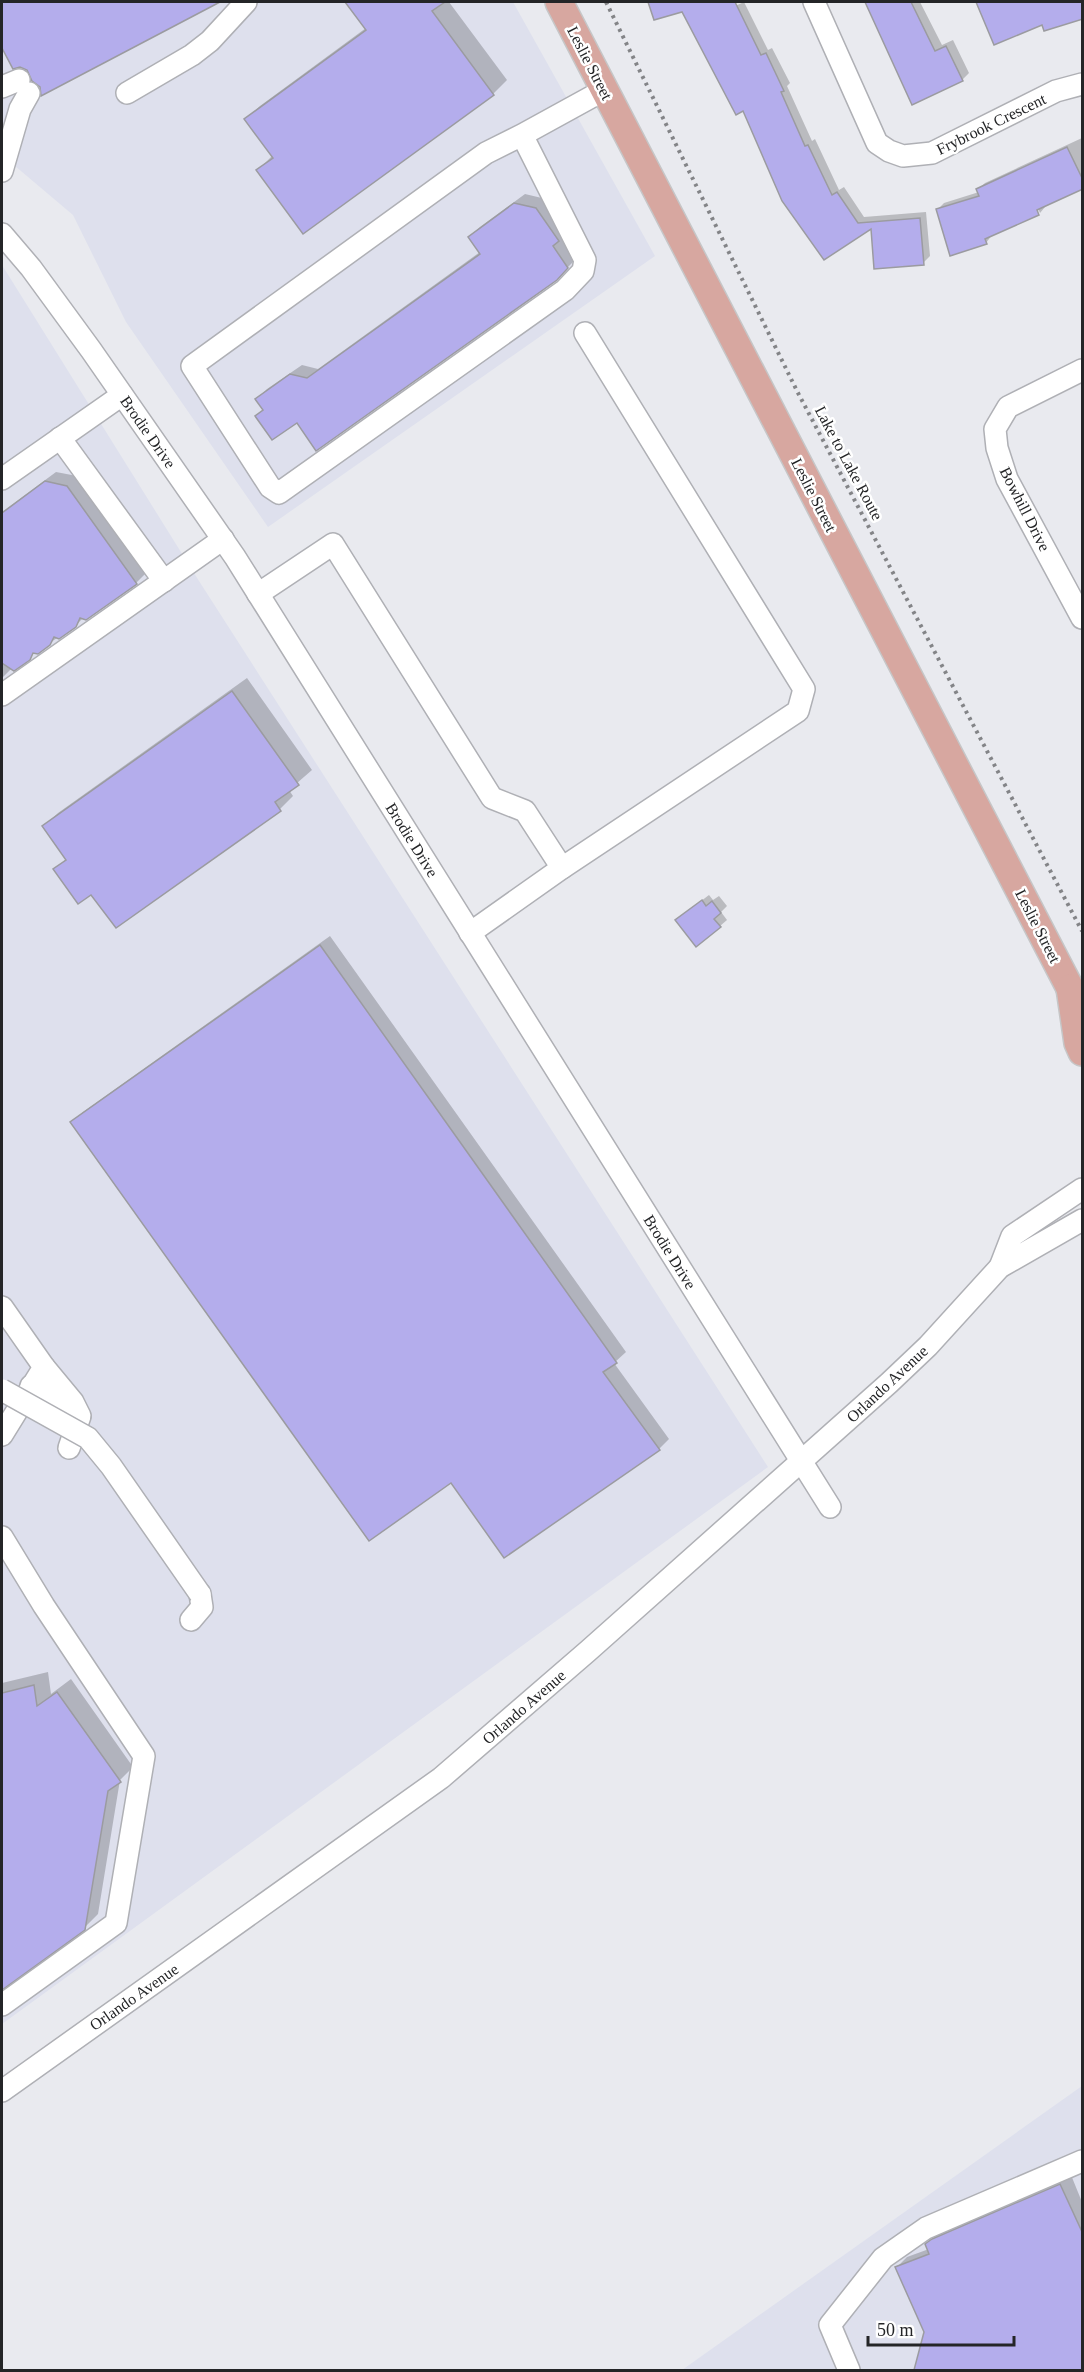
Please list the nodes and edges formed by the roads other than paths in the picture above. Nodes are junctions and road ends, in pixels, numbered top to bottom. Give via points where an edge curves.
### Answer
1 (246, 2) edge
2 (559, 2) edge
3 (814, 2) edge
4 (1083, 84) edge
5 (17, 87) edge
6 (604, 90) junction
7 (127, 93) dead end
8 (522, 135) junction
9 (2, 171) edge
10 (2, 234) edge
11 (585, 333) dead end
12 (1083, 370) edge
13 (122, 395) junction
14 (60, 438) junction
15 (2, 479) edge
16 (223, 539) junction
17 (164, 581) junction
18 (258, 594) junction
19 (1083, 618) edge
20 (2, 695) edge
21 (562, 868) junction
22 (470, 933) junction
23 (1076, 994) edge
24 (1083, 1052) edge
25 (1083, 1189) edge
26 (1083, 1220) edge
27 (1000, 1267) junction
28 (2, 1307) edge
29 (44, 1366) junction
30 (31, 1386) junction
31 (2, 1390) edge
32 (80, 1416) junction
33 (2, 1435) edge
34 (69, 1448) dead end
35 (801, 1462) junction
36 (830, 1507) dead end
37 (2, 1537) edge
38 (191, 1620) dead end
39 (2, 2005) edge
40 (2, 2091) edge
41 (1083, 2161) edge
42 (849, 2370) edge

1 - 7 street via 192,55
2 - 6 main road, Leslie Street
3 - 4 street, Frybrook Crescent via 877,143 889,152 903,156 932,153 1056,91
5 - 9 street via 20,109
6 - 8 street
6 - 23 main road, Leslie Street
8 - 8 street via 486,153 192,366 270,487 279,493 555,297 583,271 585,260
10 - 13 street, Brodie Drive
11 - 21 street via 804,689 798,711
12 - 19 street, Bowhill Drive via 1008,407 995,429 1006,479
13 - 14 street
13 - 16 street, Brodie Drive
14 - 15 street
14 - 17 street
16 - 17 street
16 - 18 street, Brodie Drive
17 - 20 street
18 - 21 street via 333,544 492,798 525,812
18 - 22 street, Brodie Drive
21 - 22 street
22 - 35 street, Brodie Drive
23 - 24 main road, Leslie Street via 1078,1043
25 - 27 street, Orlando Avenue via 1012,1236
26 - 27 street, Orlando Avenue
27 - 35 street, Orlando Avenue via 928,1346
28 - 29 street
29 - 30 street
29 - 32 street
30 - 32 street
30 - 33 street
31 - 38 street, bridge via 88,1438 200,1594 202,1607
32 - 34 street
35 - 36 street, Brodie Drive
35 - 40 street, Orlando Avenue via 441,1778
37 - 39 street via 144,1756 116,1923
41 - 42 street via 926,2228 883,2258 830,2325

